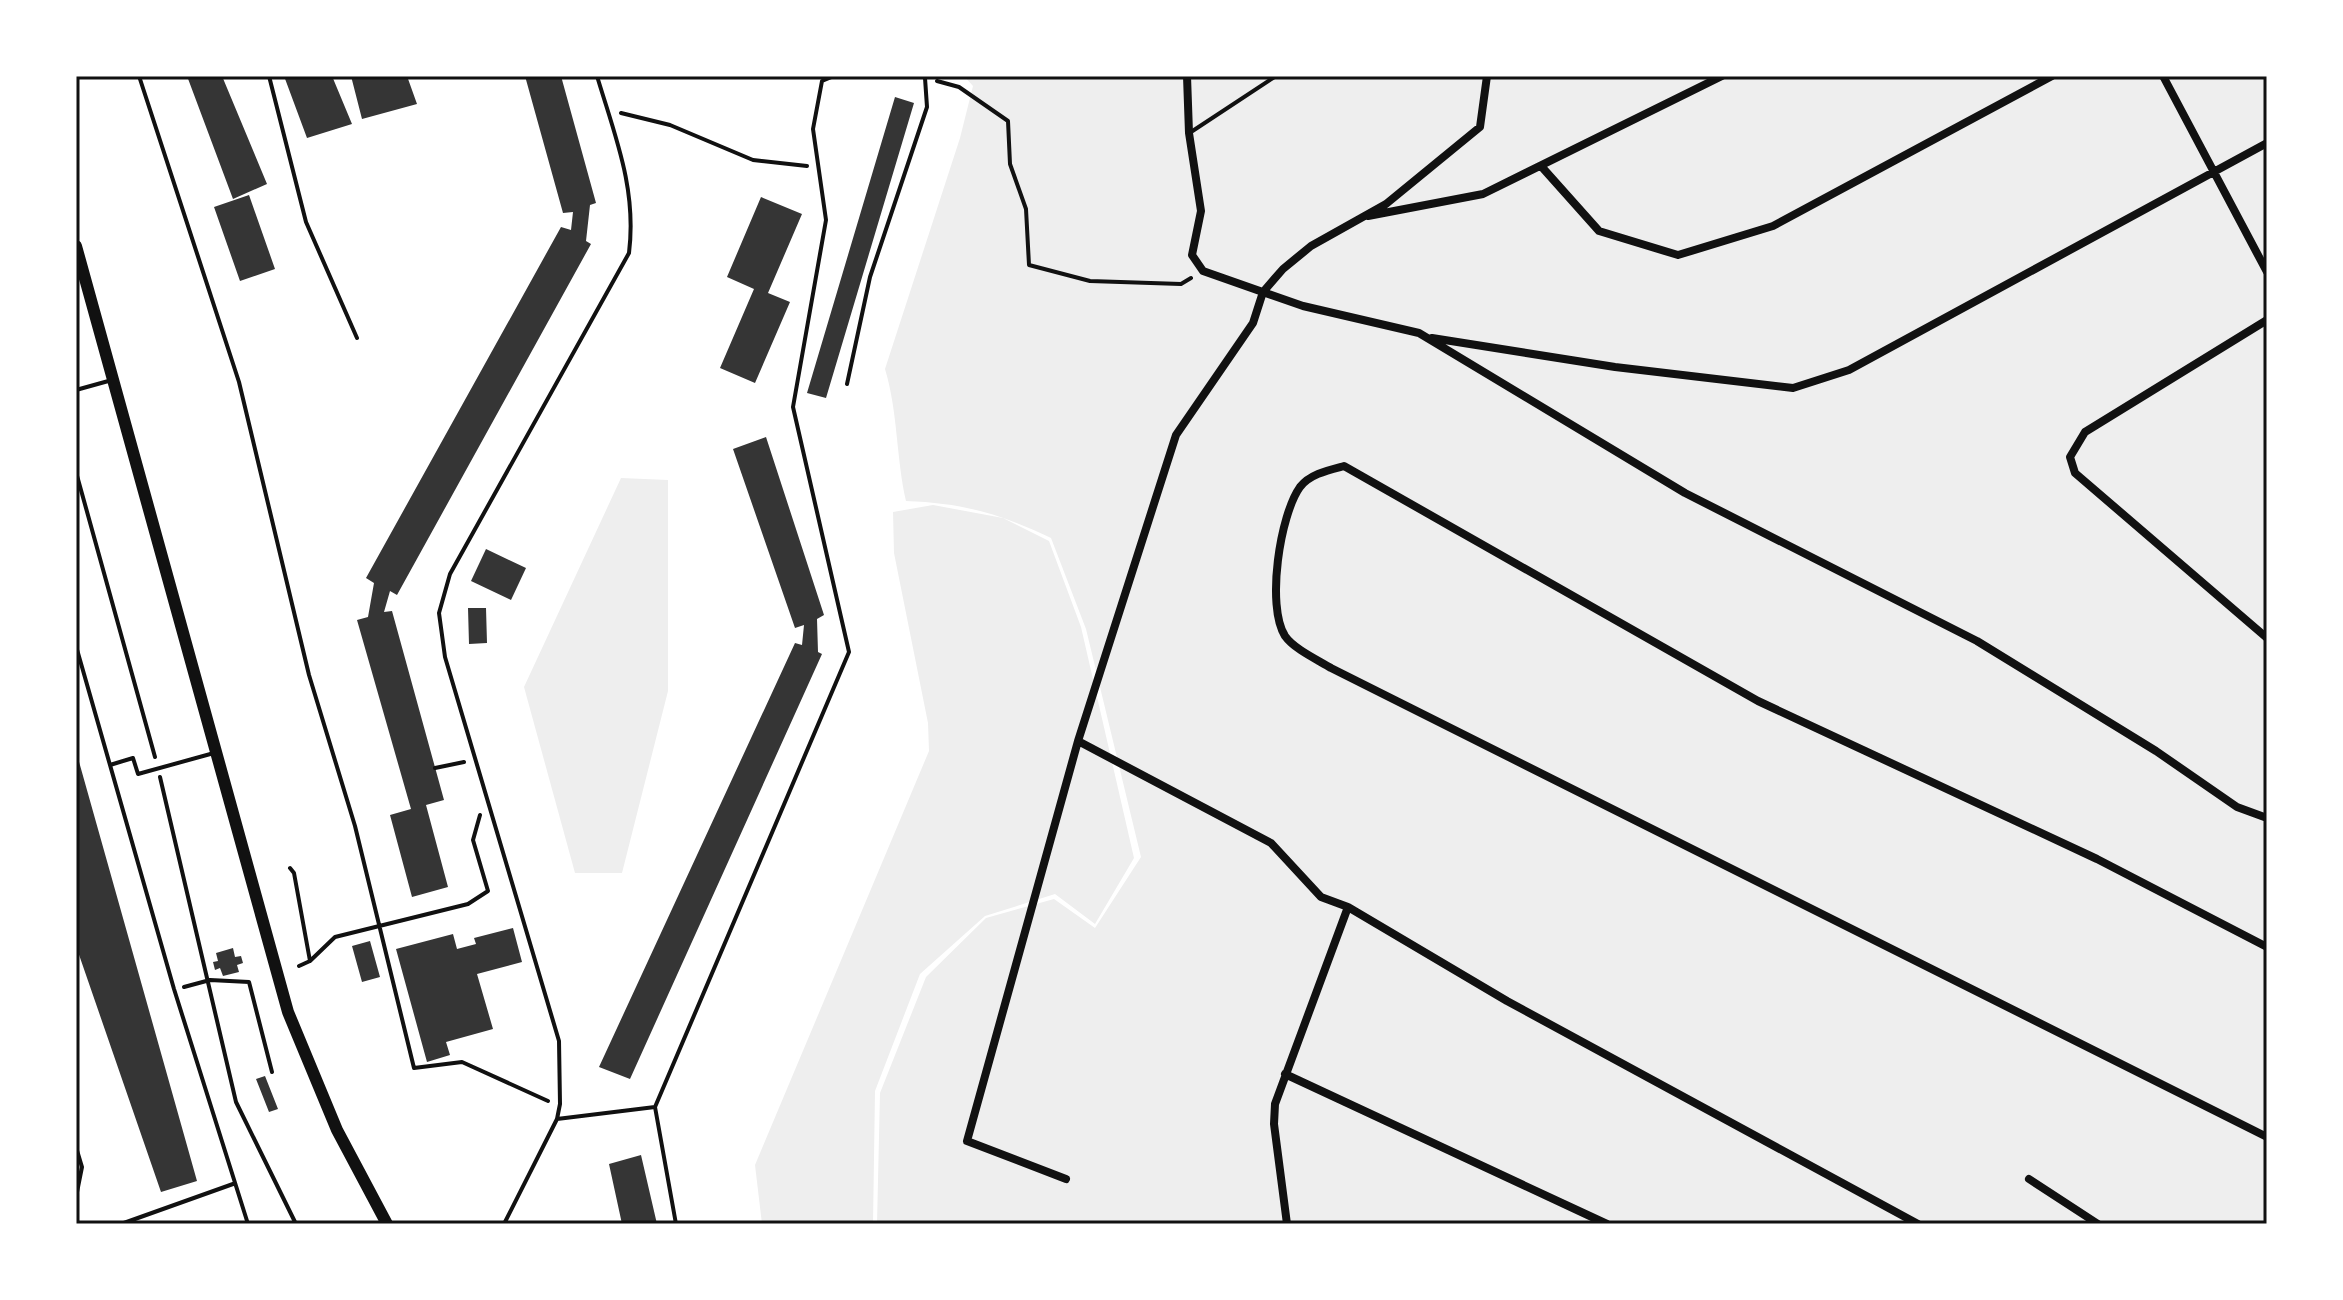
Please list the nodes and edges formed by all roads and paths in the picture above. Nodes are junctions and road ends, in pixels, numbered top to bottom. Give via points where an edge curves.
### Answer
1 (139, 76) edge
2 (269, 76) edge
3 (597, 76) edge
4 (834, 76) edge
5 (1187, 76) edge
6 (1276, 76) edge
7 (1487, 76) edge
8 (1722, 76) edge
9 (2052, 76) edge
10 (2163, 76) edge
11 (923, 77) edge
12 (607, 109) junction
13 (1189, 133) junction
14 (2267, 143) edge
15 (1541, 166) junction
16 (819, 167) junction
17 (2215, 170) junction
18 (1360, 218) junction
19 (76, 246) edge
20 (1203, 271) junction
21 (2267, 272) edge
22 (1259, 291) junction
23 (2267, 320) edge
24 (357, 338) dead end
25 (1427, 338) junction
26 (115, 380) junction
27 (847, 384) dead end
28 (76, 390) edge
29 (76, 472) edge
30 (2267, 638) edge
31 (76, 646) edge
32 (1078, 741) junction
33 (214, 753) junction
34 (110, 765) junction
35 (158, 768) junction
36 (435, 768) dead end
37 (469, 774) dead end
38 (481, 809) dead end
39 (2267, 818) edge
40 (290, 868) dead end
41 (1348, 907) junction
42 (380, 928) junction
43 (2267, 947) edge
44 (310, 961) junction
45 (299, 966) dead end
46 (210, 980) junction
47 (188, 986) dead end
48 (272, 1072) dead end
49 (1285, 1074) junction
50 (560, 1104) junction
51 (655, 1107) junction
52 (557, 1119) junction
53 (2267, 1137) edge
54 (76, 1147) edge
55 (1066, 1179) dead end
56 (2029, 1179) dead end
57 (233, 1184) junction
58 (76, 1197) edge
59 (121, 1224) edge
60 (248, 1224) edge
61 (296, 1224) edge
62 (387, 1224) edge
63 (504, 1224) edge
64 (676, 1224) edge
65 (1287, 1224) edge
66 (1607, 1224) edge
67 (1918, 1224) edge
68 (2098, 1224) edge

1 - 42 path via 239,382 309,675
2 - 24 lane via 306,222
3 - 12 lane
4 - 16 lane via 822,81 813,129
5 - 13 street
6 - 13 lane
7 - 18 street via 1480,127 1386,204
8 - 15 street
9 - 15 street via 1773,226 1678,255 1599,231
10 - 17 street
11 - 20 path via 959,87 1008,121 1010,164 1026,209 1029,265 1105,282 1181,284
11 - 27 lane via 927,107 870,277
12 - 16 path via 670,125 753,160
12 - 50 lane via 626,169 634,218 629,253 450,574 439,613 445,657 559,1041
13 - 20 street via 1201,211 1192,255
14 - 17 street
15 - 18 street via 1483,194
16 - 51 lane via 826,220 793,407 849,652
17 - 21 street
17 - 25 street via 1849,370 1793,388
18 - 22 street via 1311,246
19 - 26 main road
20 - 22 street
22 - 25 street
22 - 32 street via 1253,323 1176,435
23 - 30 street via 2085,432 2070,457 2075,473
25 - 39 street via 1685,493 1977,641 2237,807
26 - 28 lane
26 - 33 main road
29 - 35 path
31 - 34 lane
32 - 41 street via 1271,843 1321,897
32 - 55 street via 967,1141
33 - 35 lane
33 - 62 main road via 292,1023 337,1130
34 - 35 lane via 133,758 138,774
34 - 57 lane
35 - 46 path
36 - 37 path via 466,762
38 - 42 path via 473,840 488,891 468,904
40 - 44 path
41 - 49 street
41 - 67 street via 1507,1001
42 - 44 path via 335,937
42 - 50 path via 414,1068 462,1062
43 - 53 street via 2097,859 1758,701 1344,466 1302,484 1286,514 1275,604 1286,637 1331,668
44 - 45 path
46 - 47 path
46 - 48 path via 249,982
46 - 61 path via 236,1102
49 - 65 street via 1274,1124
49 - 66 street
50 - 52 lane
51 - 52 lane
51 - 64 lane
52 - 63 lane
54 - 58 path via 82,1167
56 - 68 street
57 - 59 lane
57 - 60 lane

